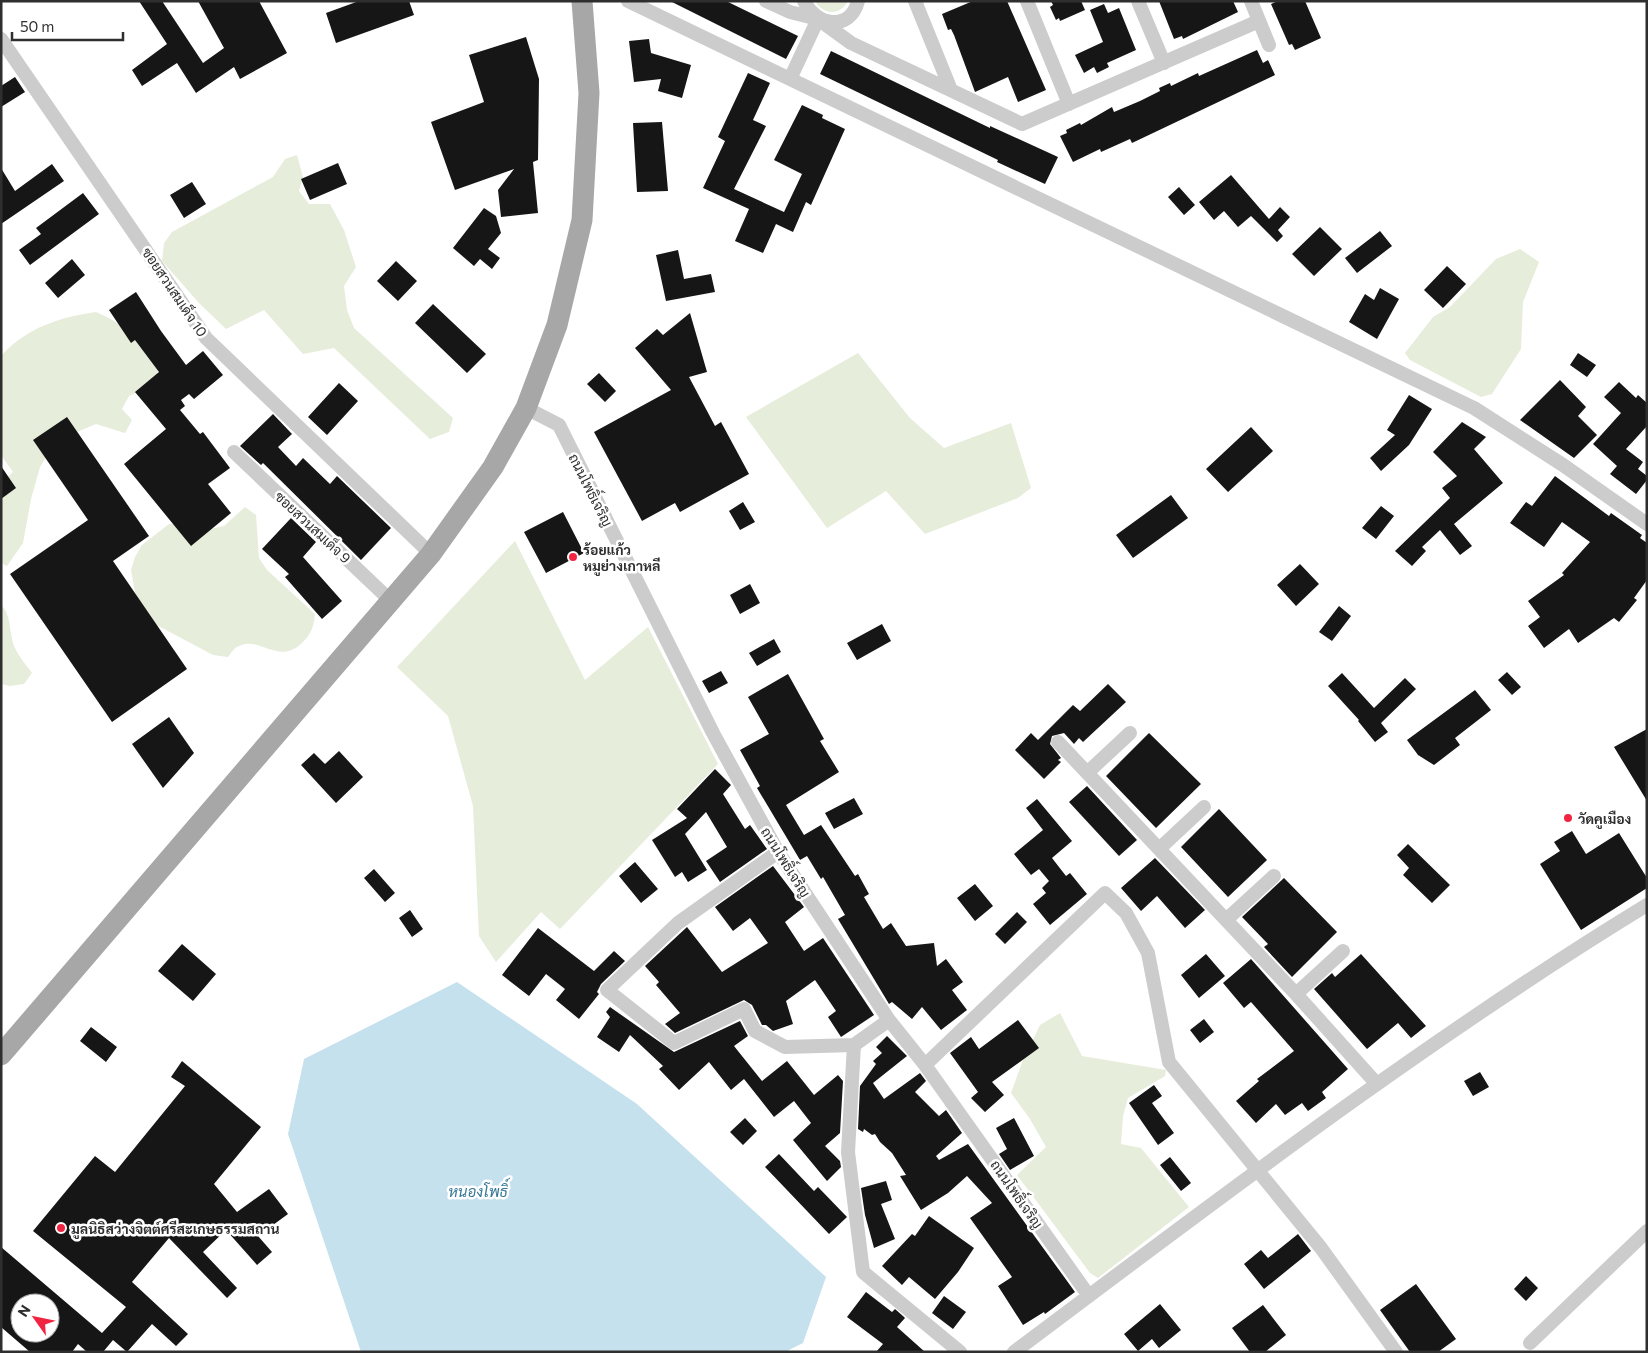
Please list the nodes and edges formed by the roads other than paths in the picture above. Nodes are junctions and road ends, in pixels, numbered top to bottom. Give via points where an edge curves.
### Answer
1 (582, 1) edge
2 (628, 1) edge
3 (766, 1) edge
4 (804, 1) edge
5 (858, 1) edge
6 (915, 1) edge
7 (1027, 1) edge
8 (1138, 1) edge
9 (1251, 1) edge
10 (818, 19) junction
11 (1259, 22) junction
12 (1, 39) edge
13 (1269, 45) dead end
14 (1164, 63) junction
15 (790, 80) junction
16 (951, 90) junction
17 (1068, 104) junction
18 (526, 408) junction
19 (234, 452) dead end
20 (1647, 524) edge
21 (431, 554) junction
22 (391, 601) junction
23 (1130, 733) dead end
24 (1058, 742) dead end
25 (1087, 774) junction
26 (1204, 807) dead end
27 (1159, 849) junction
28 (778, 852) junction
29 (1274, 876) dead end
30 (1647, 905) edge
31 (1226, 920) junction
32 (1343, 951) dead end
33 (1296, 994) junction
34 (889, 1020) junction
35 (854, 1045) junction
36 (1, 1055) edge
37 (925, 1065) junction
38 (1376, 1083) junction
39 (1257, 1168) junction
40 (1644, 1239) edge
41 (1089, 1296) junction
42 (1530, 1344) dead end
43 (960, 1352) edge
44 (1014, 1352) edge
45 (1396, 1352) edge

1 - 18 main road via 589,93 582,220 557,325
2 - 15 street
3 - 10 street via 790,12
4 - 10 street via 809,12
5 - 10 street via 845,19 836,22
6 - 16 street
7 - 17 street
8 - 14 street
9 - 11 street
10 - 15 street
10 - 16 street via 851,43
11 - 13 street
11 - 14 street
12 - 21 street, ซอยสวนสมเด็จ 10 via 206,338
14 - 17 street
15 - 20 street via 1474,408
16 - 17 street via 1022,124
18 - 21 main road via 493,467
18 - 28 street, ถนนโพธิ์เจริญ via 559,425 713,733
19 - 22 street, ซอยสวนสมเด็จ 9
21 - 22 main road
22 - 36 main road
23 - 25 street
24 - 25 street
25 - 27 street
26 - 27 street
27 - 31 street
28 - 34 street, ถนนโพธิ์เจริญ
28 - 35 street via 678,923 607,990 674,1043 744,1009 755,1031 785,1047
29 - 31 street
30 - 38 street
31 - 33 street
32 - 33 street
33 - 38 street
34 - 35 street
34 - 37 street, ถนนโพธิ์เจริญ
35 - 43 street via 848,1152 863,1272
37 - 39 street via 1105,893 1126,913 1148,953 1169,1062
37 - 41 street, ถนนโพธิ์เจริญ
38 - 39 street
39 - 41 street
39 - 45 street via 1321,1248
40 - 42 street
41 - 44 street

